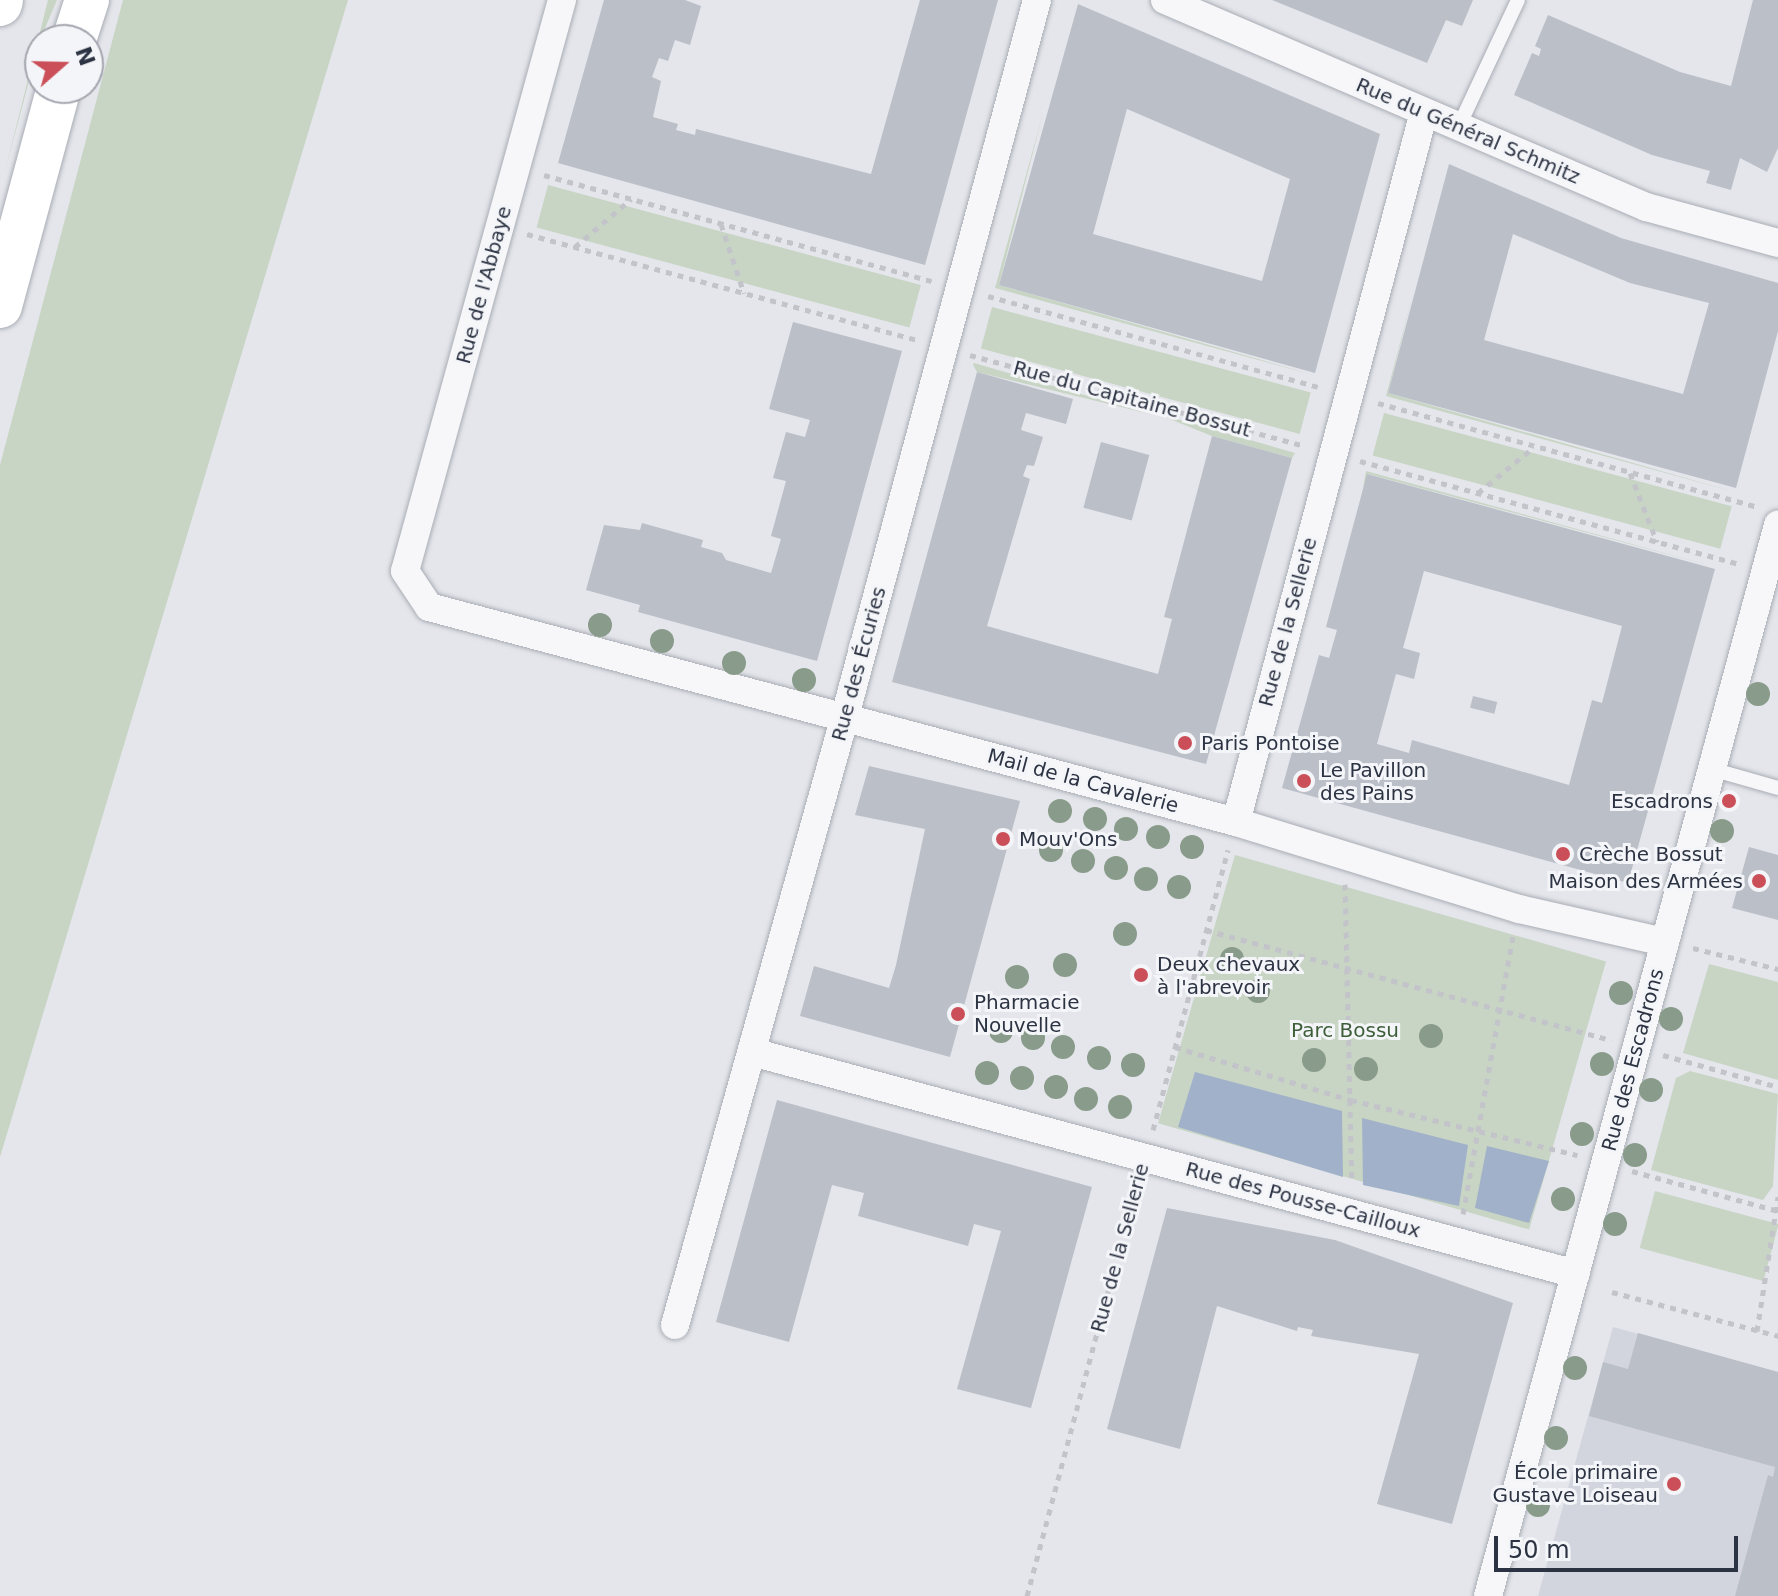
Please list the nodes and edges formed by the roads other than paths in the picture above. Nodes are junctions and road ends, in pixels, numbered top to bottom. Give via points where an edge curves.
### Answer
1 (87, 0) edge
2 (562, 0) edge
3 (1037, 0) edge
4 (1165, 0) edge
5 (1518, 0) edge
6 (79, 24) edge
7 (55, 104) edge
8 (1424, 112) junction
9 (1459, 126) junction
10 (1778, 243) edge
11 (0, 306) edge
12 (1773, 518) edge
13 (405, 571) joint
14 (845, 716) junction
15 (1711, 769) junction
16 (1778, 788) edge
17 (1236, 822) junction
18 (1664, 942) junction
19 (752, 1052) junction
20 (1576, 1274) junction
21 (675, 1325) dead end
22 (1488, 1596) edge

1 - 6 highway
2 - 13 street, Rue de l'Abbaye
3 - 14 street, Rue des Écuries
4 - 8 street, Rue du Général Schmitz
5 - 9 lane
7 - 11 highway
8 - 9 street, Rue du Général Schmitz
8 - 17 street, Rue de la Sellerie
9 - 10 street, Rue du Général Schmitz via 1646,207
12 - 15 street, Rue des Escadrons
13 - 14 street, Mail de la Cavalerie via 429,607
14 - 17 street, Mail de la Cavalerie
14 - 19 street, Rue des Écuries
15 - 16 lane
15 - 18 street, Rue des Escadrons
17 - 18 street, Mail de la Cavalerie via 1519,909
18 - 20 street, Rue des Escadrons
19 - 20 street, Rue des Pousse-Cailloux
19 - 21 street, Rue des Écuries
20 - 22 street, Rue des Escadrons

